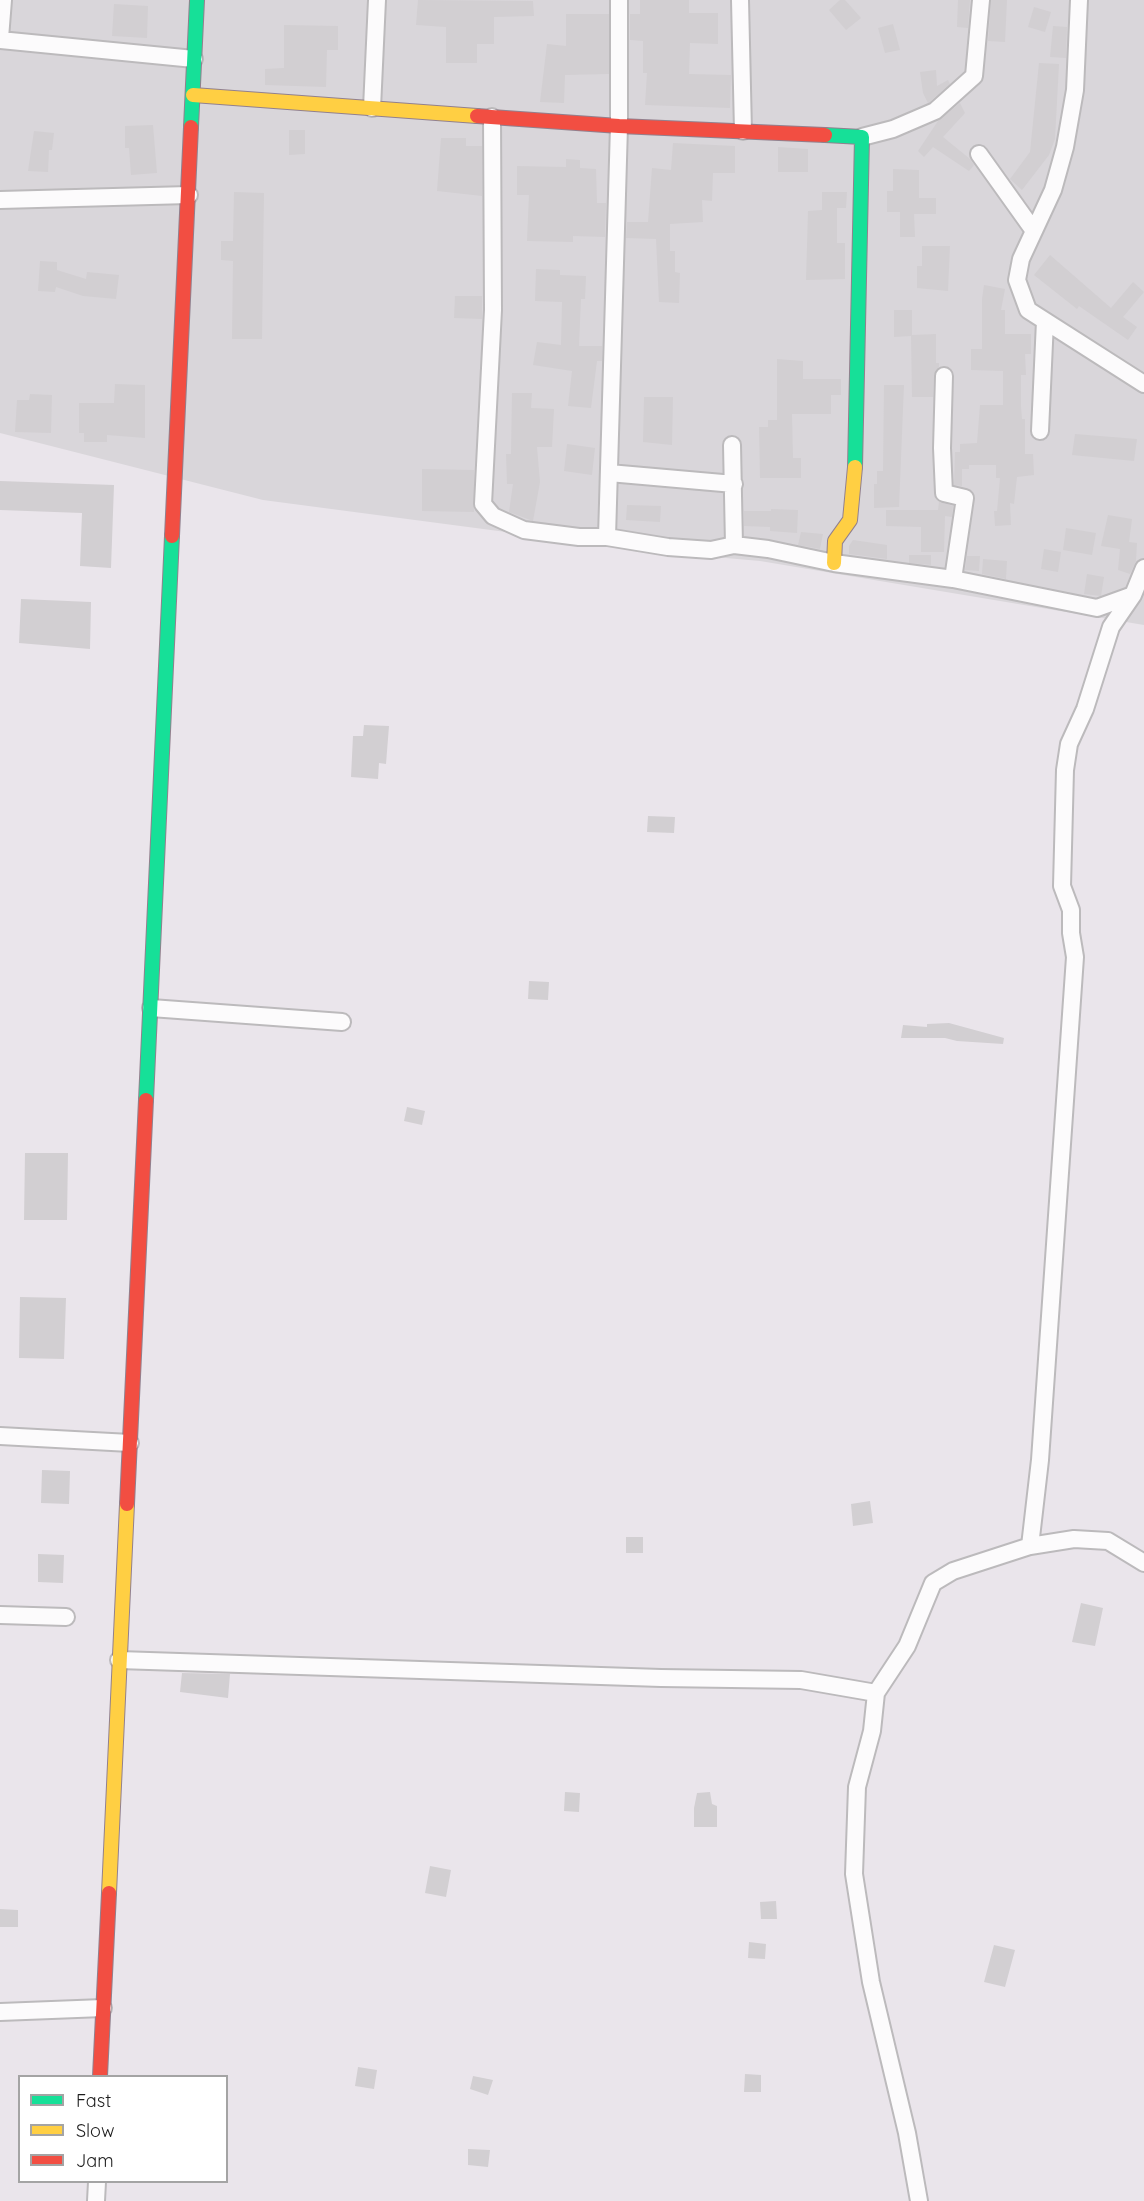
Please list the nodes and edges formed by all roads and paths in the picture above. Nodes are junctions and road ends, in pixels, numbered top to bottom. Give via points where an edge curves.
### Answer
1 (3, 0) edge
2 (197, 0) edge
3 (377, 0) edge
4 (619, 0) edge
5 (740, 0) edge
6 (981, 0) edge
7 (1069, 0) edge
8 (1078, 0) edge
9 (0, 39) edge
10 (194, 59) junction
11 (193, 95) junction
12 (372, 108) junction
13 (492, 117) junction
14 (619, 126) junction
15 (743, 131) junction
16 (862, 137) junction
17 (979, 154) dead end
18 (189, 195) junction
19 (0, 200) edge
20 (1034, 231) junction
21 (1045, 321) junction
22 (944, 376) dead end
23 (1144, 382) edge
24 (1040, 431) dead end
25 (732, 445) dead end
26 (609, 473) junction
27 (734, 484) junction
28 (607, 537) junction
29 (734, 545) junction
30 (834, 563) junction
31 (1144, 568) edge
32 (953, 579) junction
33 (1133, 595) junction
34 (1098, 608) junction
35 (1111, 627) junction
36 (151, 1008) junction
37 (342, 1022) dead end
38 (0, 1436) edge
39 (130, 1443) junction
40 (1030, 1546) junction
41 (1144, 1563) edge
42 (0, 1616) edge
43 (66, 1617) dead end
44 (119, 1660) junction
45 (876, 1693) junction
46 (103, 2008) junction
47 (0, 2012) edge
48 (100, 2075) edge
49 (97, 2183) edge
50 (96, 2201) edge
51 (919, 2201) edge

1 - 9 street
2 - 10 street
3 - 12 street
4 - 14 street
5 - 15 street
6 - 16 street via 974,76 935,111
7 - 8 street
8 - 20 street via 1075,90 1065,147 1053,190
9 - 10 street
10 - 11 street
11 - 12 street
11 - 18 street
12 - 13 street
13 - 14 street
13 - 28 street via 493,310 483,504 493,516 524,530
14 - 15 street
14 - 26 street
15 - 16 street
16 - 30 street via 854,492 850,520 835,541
17 - 20 street
18 - 19 street
18 - 36 street
20 - 21 street via 1021,258 1017,280 1028,310
21 - 23 street
21 - 24 street
22 - 32 street via 944,493 965,498
25 - 27 street
26 - 27 street
26 - 28 street
27 - 29 street
28 - 29 street via 711,550
29 - 30 street
30 - 32 street
31 - 33 street
32 - 34 street
33 - 34 street
33 - 35 street
34 - 35 street
35 - 40 street via 1086,709 1069,744 1065,770 1062,886 1071,910 1075,957 1041,1449
36 - 37 street
36 - 39 street
38 - 39 street
39 - 44 street
40 - 41 street via 1074,1539 1108,1541
40 - 45 street via 953,1571 933,1583 907,1646
42 - 43 street
44 - 45 street via 801,1680
44 - 46 street
45 - 51 street via 872,1731 857,1787 854,1874 871,1982
46 - 47 street
46 - 48 street
49 - 50 street

